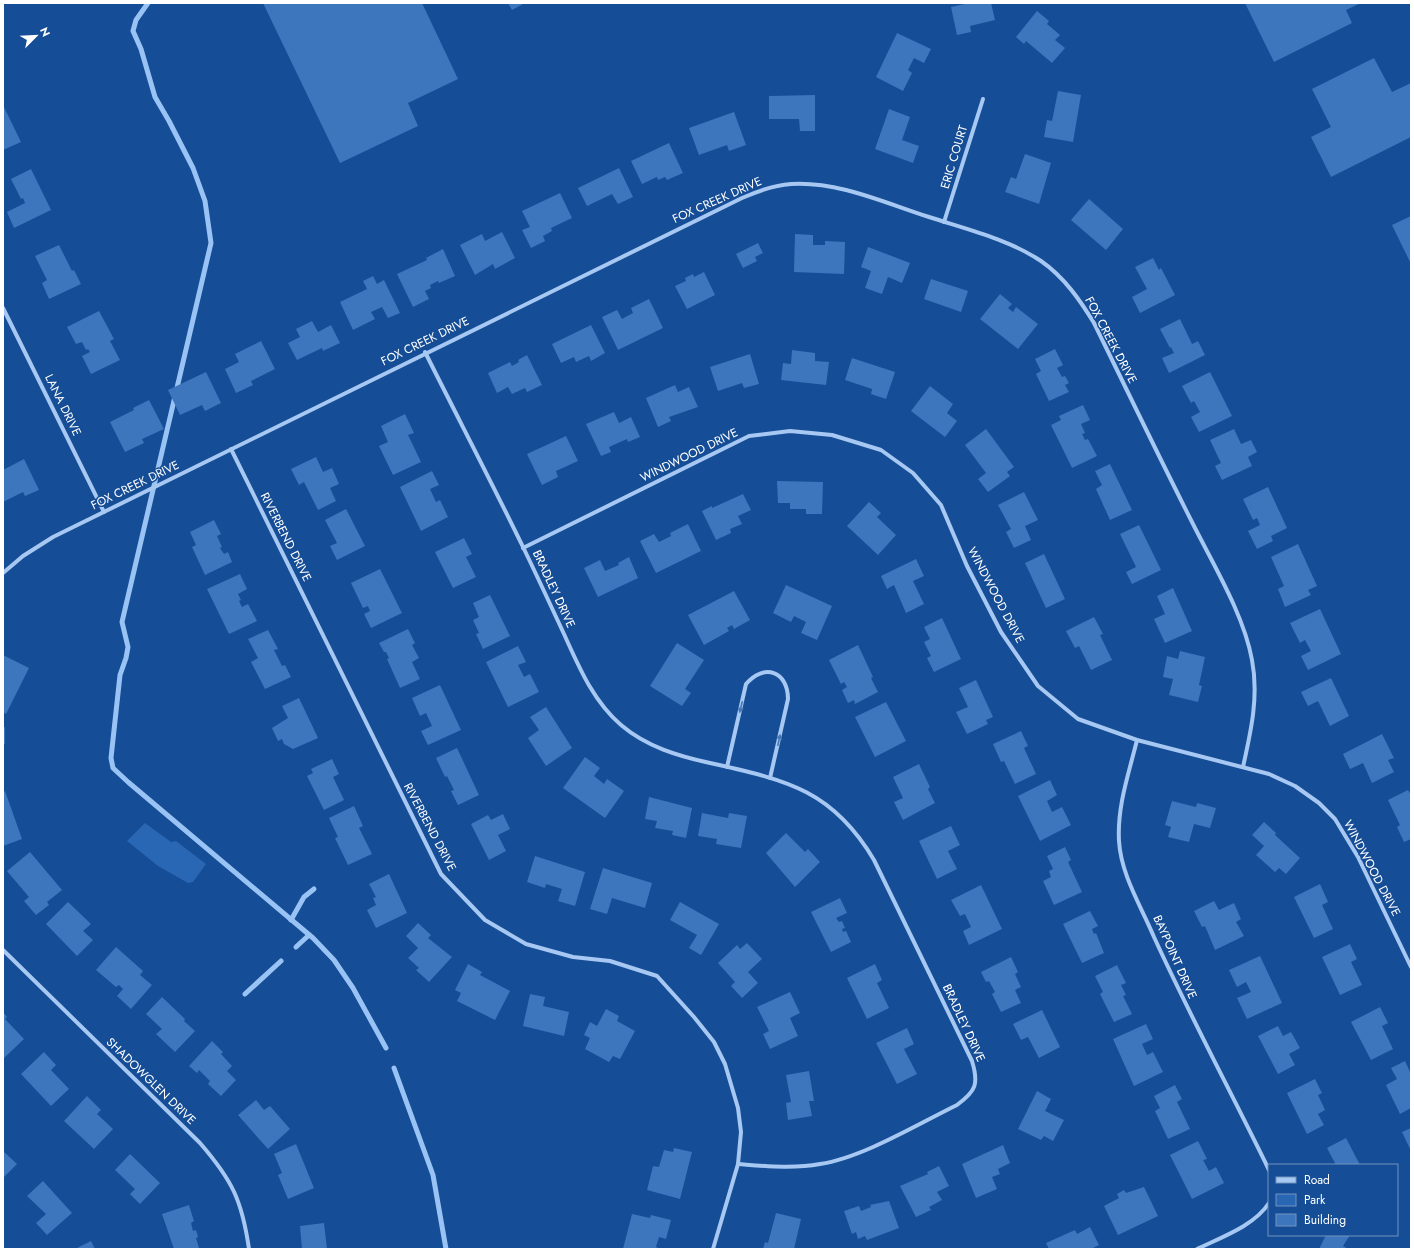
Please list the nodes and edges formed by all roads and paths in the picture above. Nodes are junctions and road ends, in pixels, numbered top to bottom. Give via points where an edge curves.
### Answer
1 (983, 99) dead end
2 (944, 222) junction
3 (3, 308) edge
4 (425, 352) junction
5 (231, 449) junction
6 (104, 512) junction
7 (524, 548) junction
8 (3, 573) edge
9 (1137, 740) junction
10 (727, 767) junction
11 (1243, 767) junction
12 (770, 778) junction
13 (3, 950) edge
14 (1411, 967) edge
15 (738, 1164) junction
16 (1268, 1168) edge
17 (1268, 1205) edge
18 (249, 1249) edge
19 (713, 1249) edge
20 (1197, 1249) edge

1 - 2 street, ERIC COURT
2 - 4 street, FOX CREEK DRIVE via 853,192 815,185 791,184 766,188
2 - 11 street, FOX CREEK DRIVE via 1020,249 1042,262 1062,279 1080,300 1094,323 1225,588 1246,640 1252,658 1255,705
3 - 6 street, LANA DRIVE
4 - 5 street, FOX CREEK DRIVE
4 - 7 street, BRADLEY DRIVE
5 - 6 street, FOX CREEK DRIVE
5 - 15 street, RIVERBEND DRIVE via 442,874 485,920 526,944 574,957 610,961 657,976 714,1042 725,1064 738,1108 741,1132
6 - 8 street, FOX CREEK DRIVE via 53,537 23,556
7 - 9 street, WINDWOOD DRIVE via 749,436 790,431 832,435 881,450 913,473 940,505 967,566 1001,632 1038,686 1078,719
7 - 10 street, BRADLEY DRIVE via 582,672 603,706 639,740 687,758
9 - 11 street, WINDWOOD DRIVE
9 - 16 street, BAYPOINT DRIVE via 1120,816 1119,841 1123,868 1187,1009
10 - 12 street, BRADLEY DRIVE
12 -> 10 street via 788,699 788,689 782,679 774,673 762,671 746,684
11 - 14 street, WINDWOOD DRIVE via 1269,774 1296,786 1335,819 1358,857
12 - 15 street, BRADLEY DRIVE via 796,785 814,795 848,823 864,842 972,1061 976,1076 973,1091 957,1105 847,1157 820,1164 796,1166
13 - 18 street, SHADOWGLEN DRIVE via 200,1143 220,1166 242,1208
15 - 19 street, RIVERBEND DRIVE
17 - 20 street via 1262,1214

